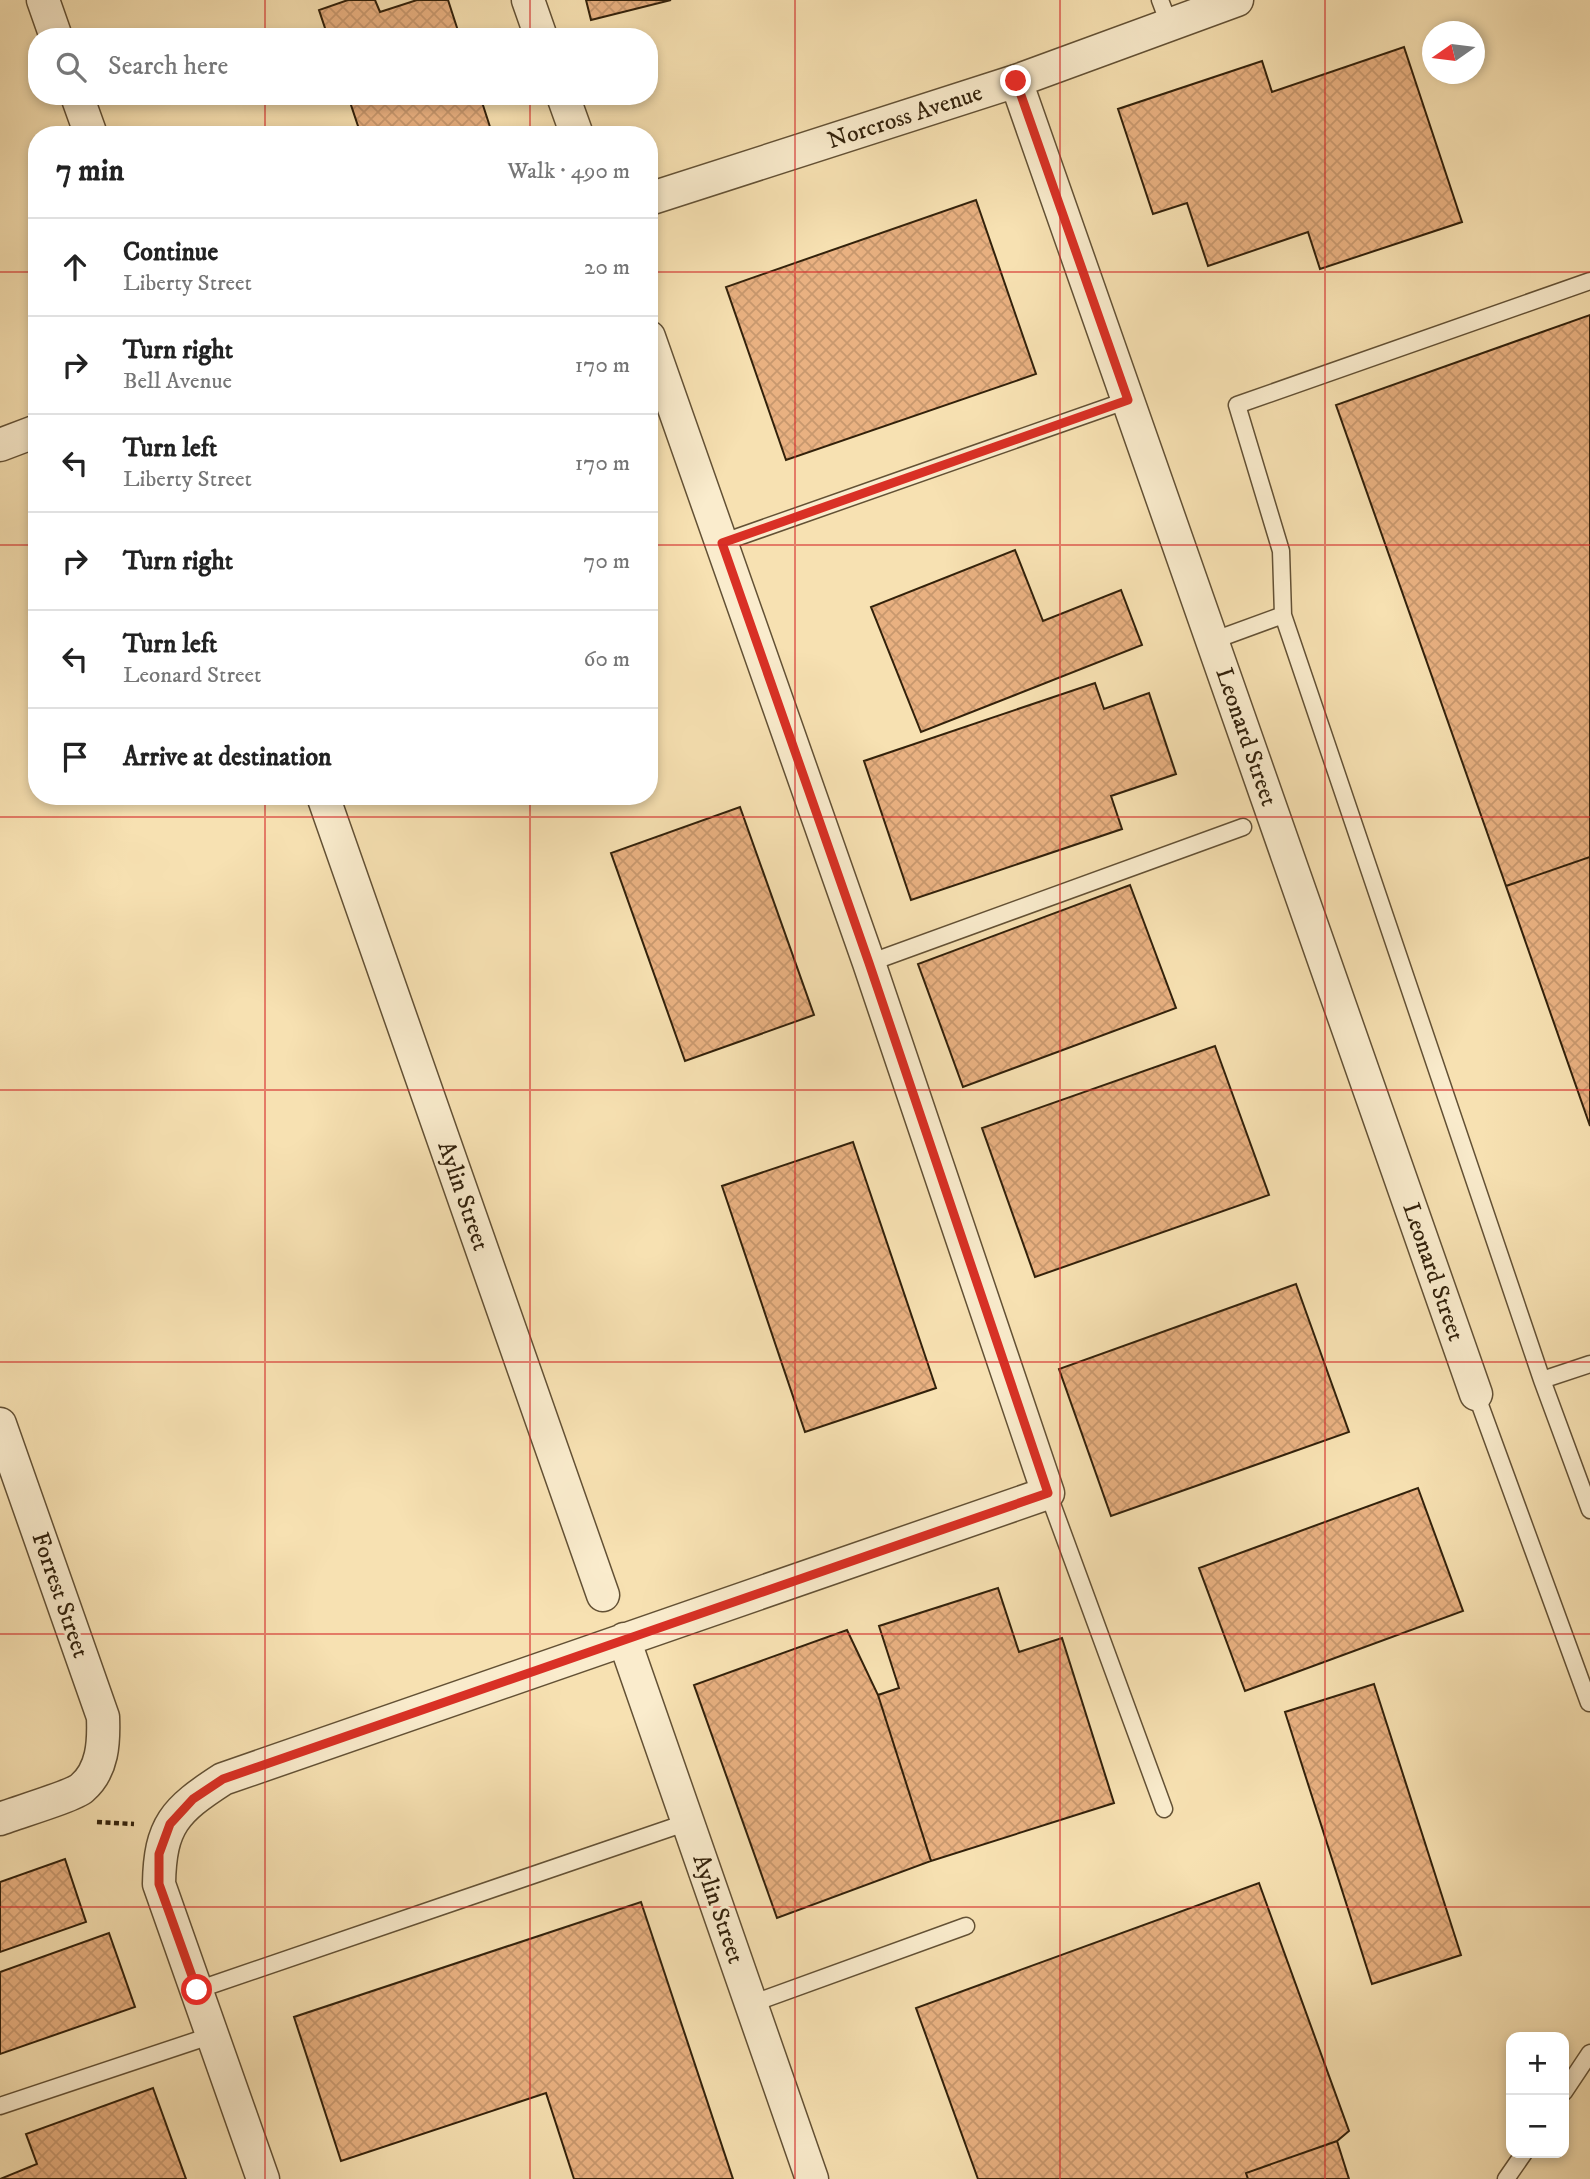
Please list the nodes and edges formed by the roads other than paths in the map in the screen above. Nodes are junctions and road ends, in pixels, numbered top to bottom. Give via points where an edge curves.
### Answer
1 (43, 0) edge
2 (528, 0) edge
3 (1237, 0) edge
4 (1165, 12) edge
5 (53, 28) edge
6 (538, 28) edge
7 (1016, 81) junction
8 (80, 105) edge
9 (566, 105) edge
10 (88, 126) edge
11 (574, 126) edge
12 (658, 196) edge
13 (1590, 281) edge
14 (658, 362) edge
15 (1128, 400) junction
16 (28, 434) edge
17 (0, 444) edge
18 (722, 543) junction
19 (1283, 615) junction
20 (1212, 641) junction
21 (326, 805) edge
22 (1243, 827) dead end
23 (869, 963) junction
24 (1590, 1364) edge
25 (1542, 1380) junction
26 (1476, 1394) joint
27 (0, 1424) edge
28 (1048, 1493) junction
29 (1590, 1510) edge
30 (603, 1595) dead end
31 (624, 1639) junction
32 (1589, 1703) edge
33 (1164, 1809) dead end
34 (0, 1819) edge
35 (688, 1822) junction
36 (966, 1927) dead end
37 (197, 1990) junction
38 (751, 2004) junction
39 (213, 2035) junction
40 (1590, 2053) edge
41 (1569, 2084) edge
42 (0, 2106) edge
43 (1521, 2158) edge
44 (263, 2179) edge
45 (812, 2179) edge
46 (1506, 2179) edge

1 - 5 street
2 - 6 street
3 - 4 street, Norcross Avenue
4 - 7 street, Norcross Avenue
7 - 12 street, Norcross Avenue
7 - 15 street, Leonard Street
8 - 10 street
9 - 11 street
13 - 19 lane via 1237,405 1282,551
14 - 18 street
15 - 18 lane
15 - 20 street, Leonard Street
16 - 17 street
18 - 23 street
19 - 20 lane
19 - 25 lane
20 - 26 street, Leonard Street
21 - 30 street, Aylin Street
22 - 23 lane
23 - 28 street
24 - 25 lane
25 - 29 lane
26 - 32 lane
27 - 34 street, Forrest Street via 103,1717 104,1744 89,1779
28 - 31 street
28 - 33 lane
31 - 35 street, Aylin Street
31 - 37 street via 223,1779 193,1799 170,1824 159,1854 159,1884
35 - 37 lane
35 - 38 street, Aylin Street
36 - 38 lane
37 - 39 street
38 - 45 street, Aylin Street
39 - 42 lane
39 - 44 street
40 - 41 lane
43 - 46 lane

